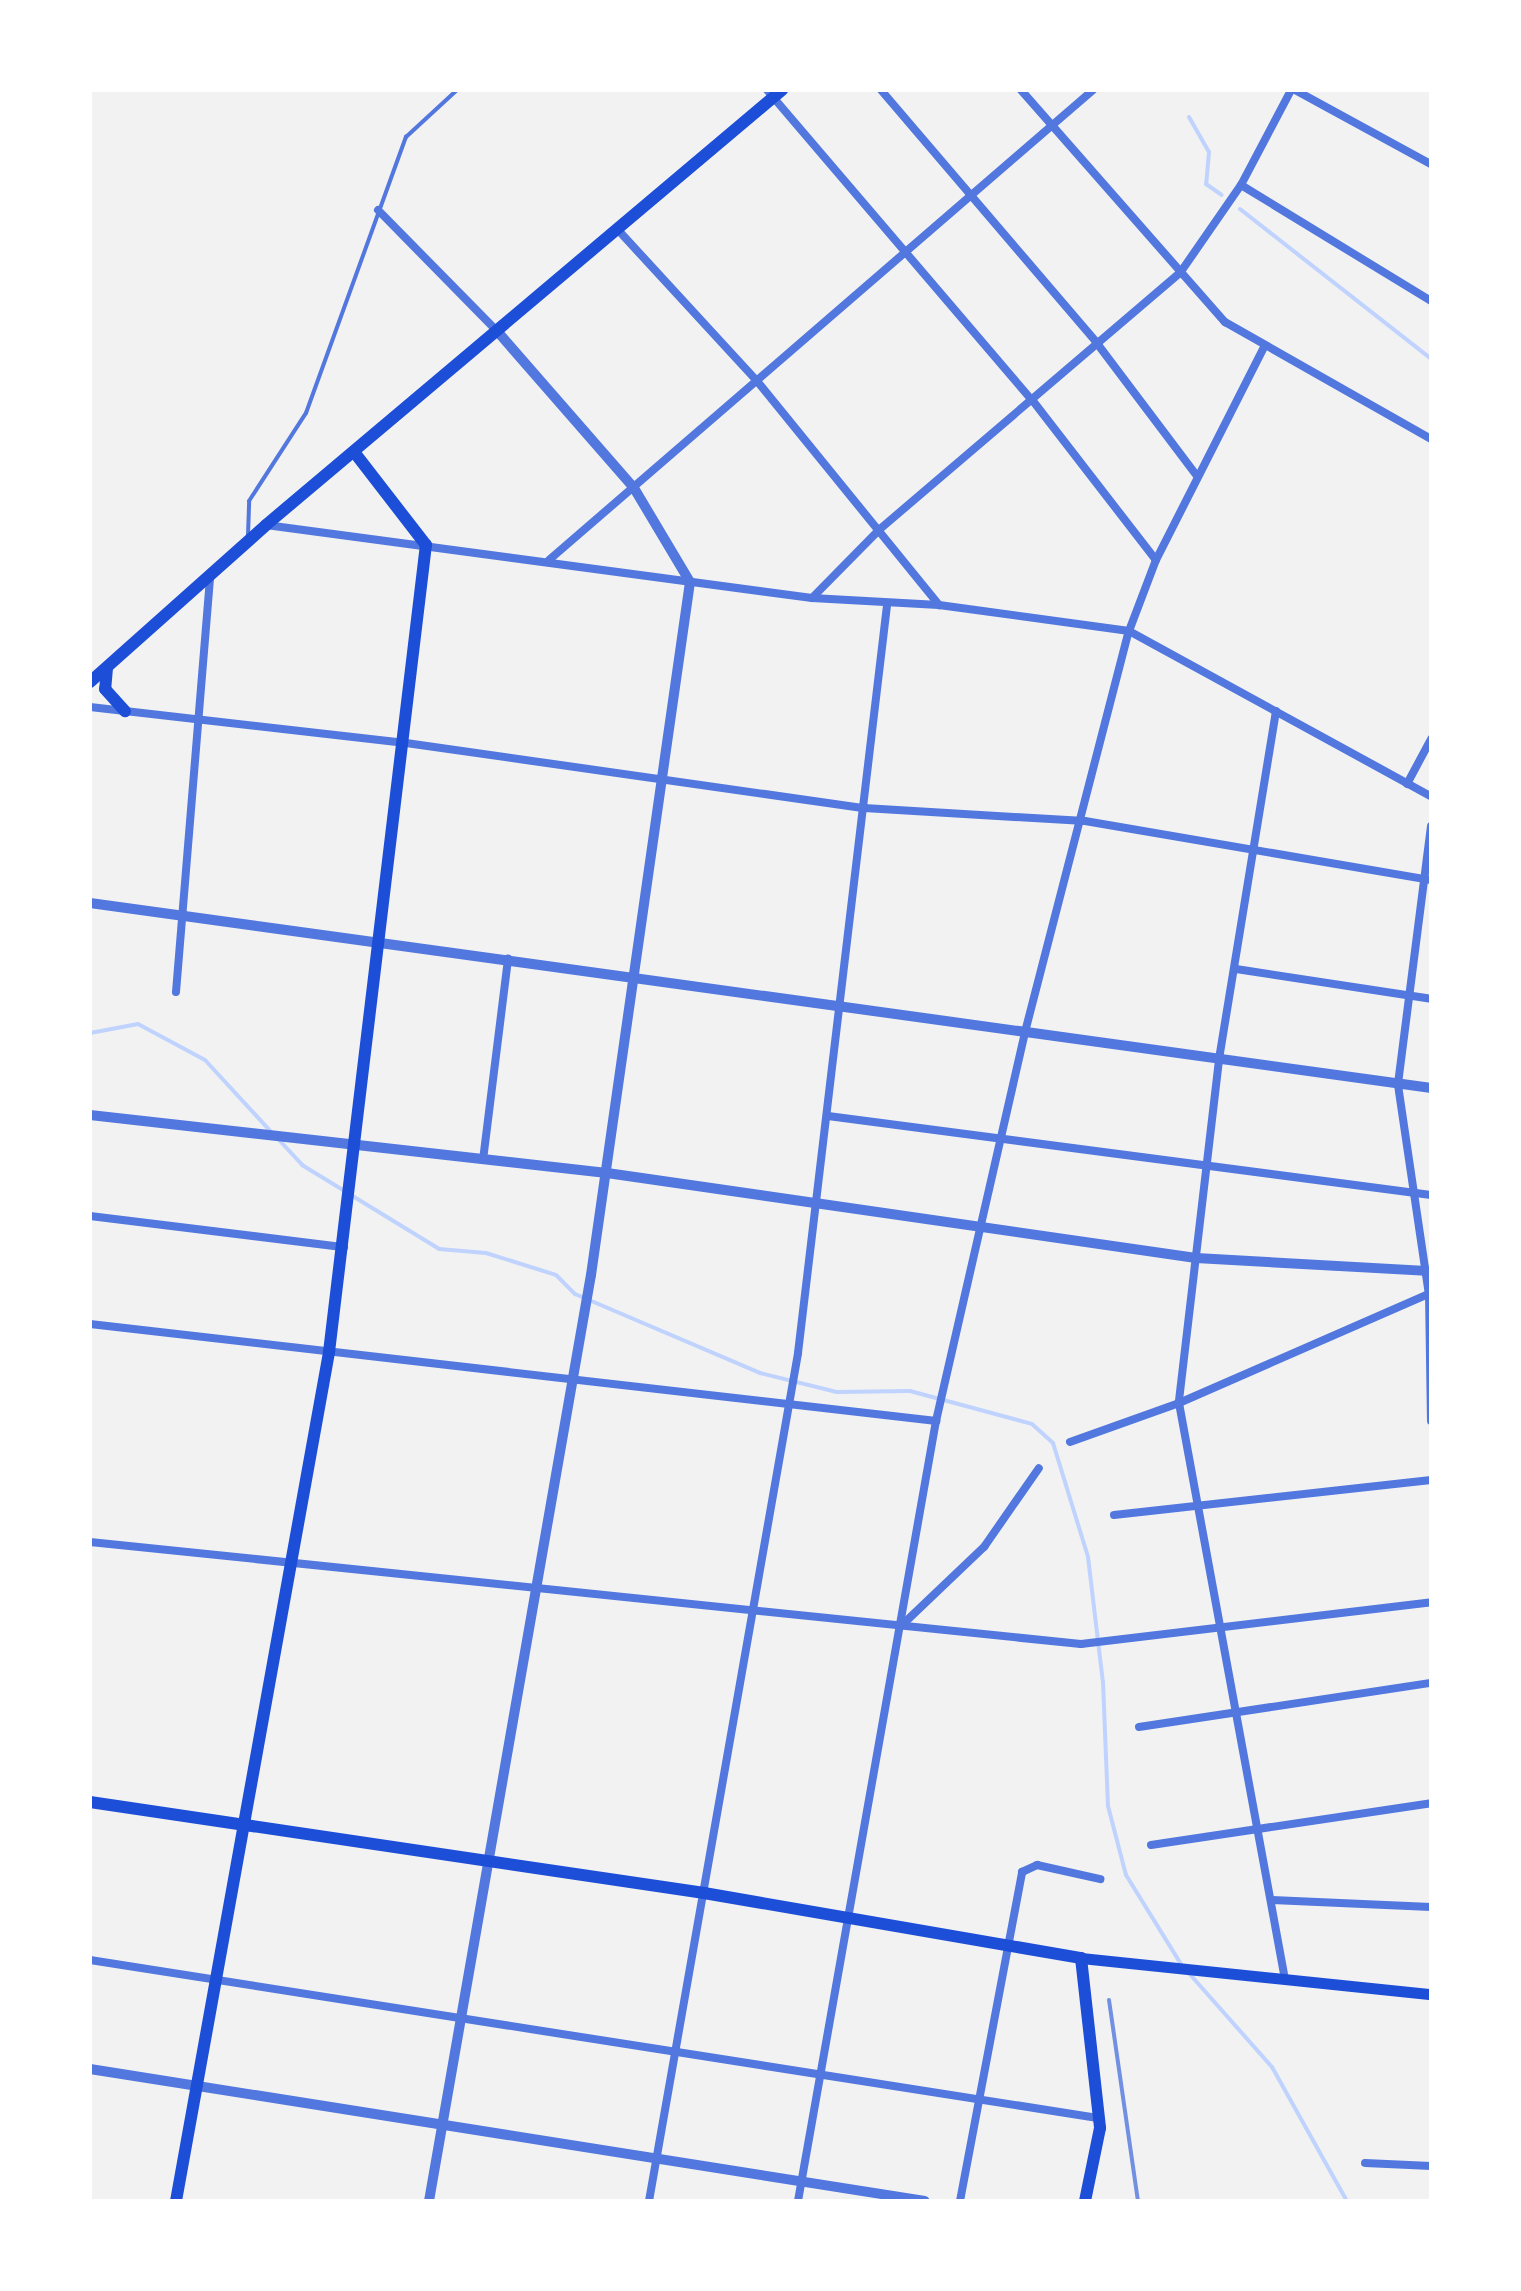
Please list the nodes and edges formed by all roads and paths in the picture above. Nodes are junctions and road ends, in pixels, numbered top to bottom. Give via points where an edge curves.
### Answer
1 (456, 90) edge
2 (881, 90) edge
3 (1021, 90) edge
4 (1093, 90) edge
5 (1293, 90) edge
6 (774, 92) edge
7 (1053, 125) junction
8 (1431, 164) edge
9 (1241, 184) junction
10 (968, 195) junction
11 (378, 210) junction
12 (619, 231) junction
13 (905, 249) junction
14 (1180, 272) junction
15 (1431, 301) edge
16 (499, 333) junction
17 (1096, 342) junction
18 (1264, 347) junction
19 (757, 381) junction
20 (1033, 400) junction
21 (1431, 439) edge
22 (354, 452) junction
23 (1197, 476) junction
24 (634, 488) junction
25 (266, 525) junction
26 (880, 529) junction
27 (249, 540) junction
28 (426, 545) junction
29 (549, 560) junction
30 (1156, 560) junction
31 (210, 574) junction
32 (690, 582) junction
33 (812, 598) junction
34 (887, 606) junction
35 (939, 606) junction
36 (1129, 631) junction
37 (108, 666) junction
38 (90, 682) edge
39 (90, 707) edge
40 (124, 711) junction
41 (1276, 711) junction
42 (200, 719) junction
43 (1431, 739) edge
44 (399, 742) junction
45 (666, 780) junction
46 (1406, 784) junction
47 (1431, 796) edge
48 (864, 808) junction
49 (1085, 821) junction
50 (1431, 826) edge
51 (1255, 847) junction
52 (1427, 879) edge
53 (90, 903) edge
54 (182, 913) junction
55 (376, 942) junction
56 (508, 959) junction
57 (1236, 969) junction
58 (639, 976) junction
59 (176, 992) dead end
60 (1409, 994) junction
61 (1431, 999) edge
62 (839, 1007) junction
63 (1025, 1032) junction
64 (1220, 1060) junction
65 (1398, 1085) junction
66 (1431, 1088) edge
67 (90, 1116) edge
68 (828, 1116) junction
69 (1000, 1140) junction
70 (356, 1143) junction
71 (483, 1160) junction
72 (1208, 1166) junction
73 (608, 1173) junction
74 (1416, 1194) junction
75 (1431, 1196) edge
76 (816, 1203) junction
77 (90, 1216) edge
78 (978, 1224) junction
79 (344, 1248) junction
80 (1196, 1258) junction
81 (1428, 1271) edge
82 (1430, 1294) edge
83 (90, 1324) edge
84 (1430, 1343) edge
85 (329, 1352) junction
86 (574, 1379) junction
87 (790, 1403) junction
88 (1179, 1404) junction
89 (936, 1421) junction
90 (1431, 1421) edge
91 (1070, 1442) dead end
92 (1038, 1468) dead end
93 (1431, 1480) edge
94 (1193, 1504) junction
95 (1114, 1515) dead end
96 (90, 1542) edge
97 (294, 1561) junction
98 (537, 1586) junction
99 (1431, 1602) edge
100 (754, 1609) junction
101 (1216, 1624) junction
102 (901, 1626) junction
103 (1431, 1683) edge
104 (1235, 1712) junction
105 (1140, 1728) dead end
106 (90, 1802) edge
107 (1431, 1803) edge
108 (244, 1827) junction
109 (1259, 1828) junction
110 (1151, 1845) dead end
111 (490, 1860) junction
112 (1100, 1879) dead end
113 (704, 1893) junction
114 (1272, 1900) junction
115 (1431, 1907) edge
116 (850, 1920) junction
117 (1004, 1947) junction
118 (1082, 1958) junction
119 (90, 1960) edge
120 (1284, 1974) junction
121 (217, 1981) junction
122 (1431, 1994) edge
123 (461, 2020) junction
124 (676, 2051) junction
125 (90, 2069) edge
126 (822, 2076) junction
127 (198, 2086) junction
128 (978, 2100) junction
129 (1099, 2118) junction
130 (443, 2125) junction
131 (657, 2159) junction
132 (1366, 2163) dead end
133 (1431, 2166) edge
134 (802, 2180) junction
135 (176, 2201) edge
136 (429, 2201) edge
137 (649, 2201) edge
138 (798, 2201) edge
139 (925, 2201) edge
140 (960, 2201) edge
141 (1084, 2201) edge

1 - 11 lane via 406,137
2 - 10 street
3 - 7 street
4 - 7 street
5 - 8 street
5 - 9 street
6 - 12 main road
6 - 13 street
7 - 10 street
7 - 14 street
9 - 14 street
9 - 15 street
10 - 13 street
10 - 17 street
11 - 16 street
11 - 27 lane via 306,413 249,501
12 - 16 main road
12 - 19 street
13 - 19 street
13 - 20 street
14 - 17 street
14 - 18 street via 1225,322
16 - 22 main road
16 - 24 street
17 - 20 street
17 - 23 street
18 - 21 street
18 - 23 street
19 - 24 street
19 - 26 street
20 - 26 street
20 - 30 street
22 - 25 main road
22 - 28 main road
23 - 30 street
24 - 29 street
24 - 32 street
25 - 27 main road
25 - 28 street
26 - 33 street
26 - 35 street
27 - 31 main road
28 - 29 street
28 - 44 main road
29 - 32 street
30 - 36 street
31 - 37 main road
31 - 42 street
32 - 33 street
32 - 45 street
33 - 34 street
34 - 35 street
34 - 48 street
35 - 36 street
36 - 41 street
36 - 49 street
37 - 38 main road
37 - 40 main road via 105,689
39 - 40 street
40 - 42 street
41 - 46 street
41 - 51 street
42 - 44 street
42 - 54 street
43 - 46 street
44 - 45 street
44 - 55 main road
45 - 48 street
45 - 58 street
46 - 47 street
48 - 49 street
48 - 62 street
49 - 51 street
49 - 63 street
50 - 52 street
51 - 52 street
51 - 57 street
52 - 60 street
53 - 54 street
54 - 55 street
54 - 59 street
55 - 56 street
55 - 70 main road
56 - 58 street
56 - 71 street
57 - 60 street
57 - 64 street
58 - 62 street
58 - 73 street
60 - 61 street
60 - 65 street
62 - 63 street
62 - 68 street
63 - 64 street
63 - 69 street
64 - 65 street
64 - 72 street
65 - 66 street
65 - 74 street
67 - 70 street
68 - 69 street
68 - 76 street
69 - 72 street
69 - 78 street
70 - 71 street
70 - 79 main road
71 - 73 street
72 - 74 street
72 - 80 street
73 - 76 street
73 - 86 street
74 - 75 street
74 - 81 street
76 - 78 street
76 - 87 street
77 - 79 street
78 - 80 street
78 - 89 street
79 - 85 main road
80 - 81 street
80 - 88 street
81 - 82 street
82 - 84 street
82 - 88 street
83 - 85 street
84 - 90 street
85 - 86 street
85 - 97 main road
86 - 87 street
86 - 98 street
87 - 89 street
87 - 100 street
88 - 91 street
88 - 94 street
89 - 102 street
92 - 102 street via 984,1547
93 - 94 street
94 - 95 street
94 - 101 street
96 - 97 street
97 - 98 street
97 - 108 main road
98 - 100 street
98 - 111 street
99 - 101 street
100 - 102 street
100 - 113 street
101 - 102 street via 1082,1644
101 - 104 street
102 - 116 street
103 - 104 street
104 - 105 street
104 - 109 street
106 - 108 main road
107 - 109 street
108 - 111 main road
108 - 121 main road
109 - 110 street
109 - 114 street
111 - 113 main road
111 - 123 street
112 - 117 street via 1030,1865
113 - 116 main road
113 - 124 street
114 - 115 street
114 - 120 street
116 - 117 main road
116 - 126 street
117 - 118 main road
117 - 128 street
118 - 120 main road
118 - 129 main road
119 - 121 street
120 - 122 main road
121 - 123 street
121 - 127 main road
123 - 124 street
123 - 130 street
124 - 126 street
124 - 131 street
125 - 127 street
126 - 128 street
126 - 134 street
127 - 130 street
127 - 135 main road
128 - 129 street
128 - 140 street
129 - 141 main road
130 - 131 street
130 - 136 street
131 - 134 street
131 - 137 street
132 - 133 street
134 - 138 street
134 - 139 street

